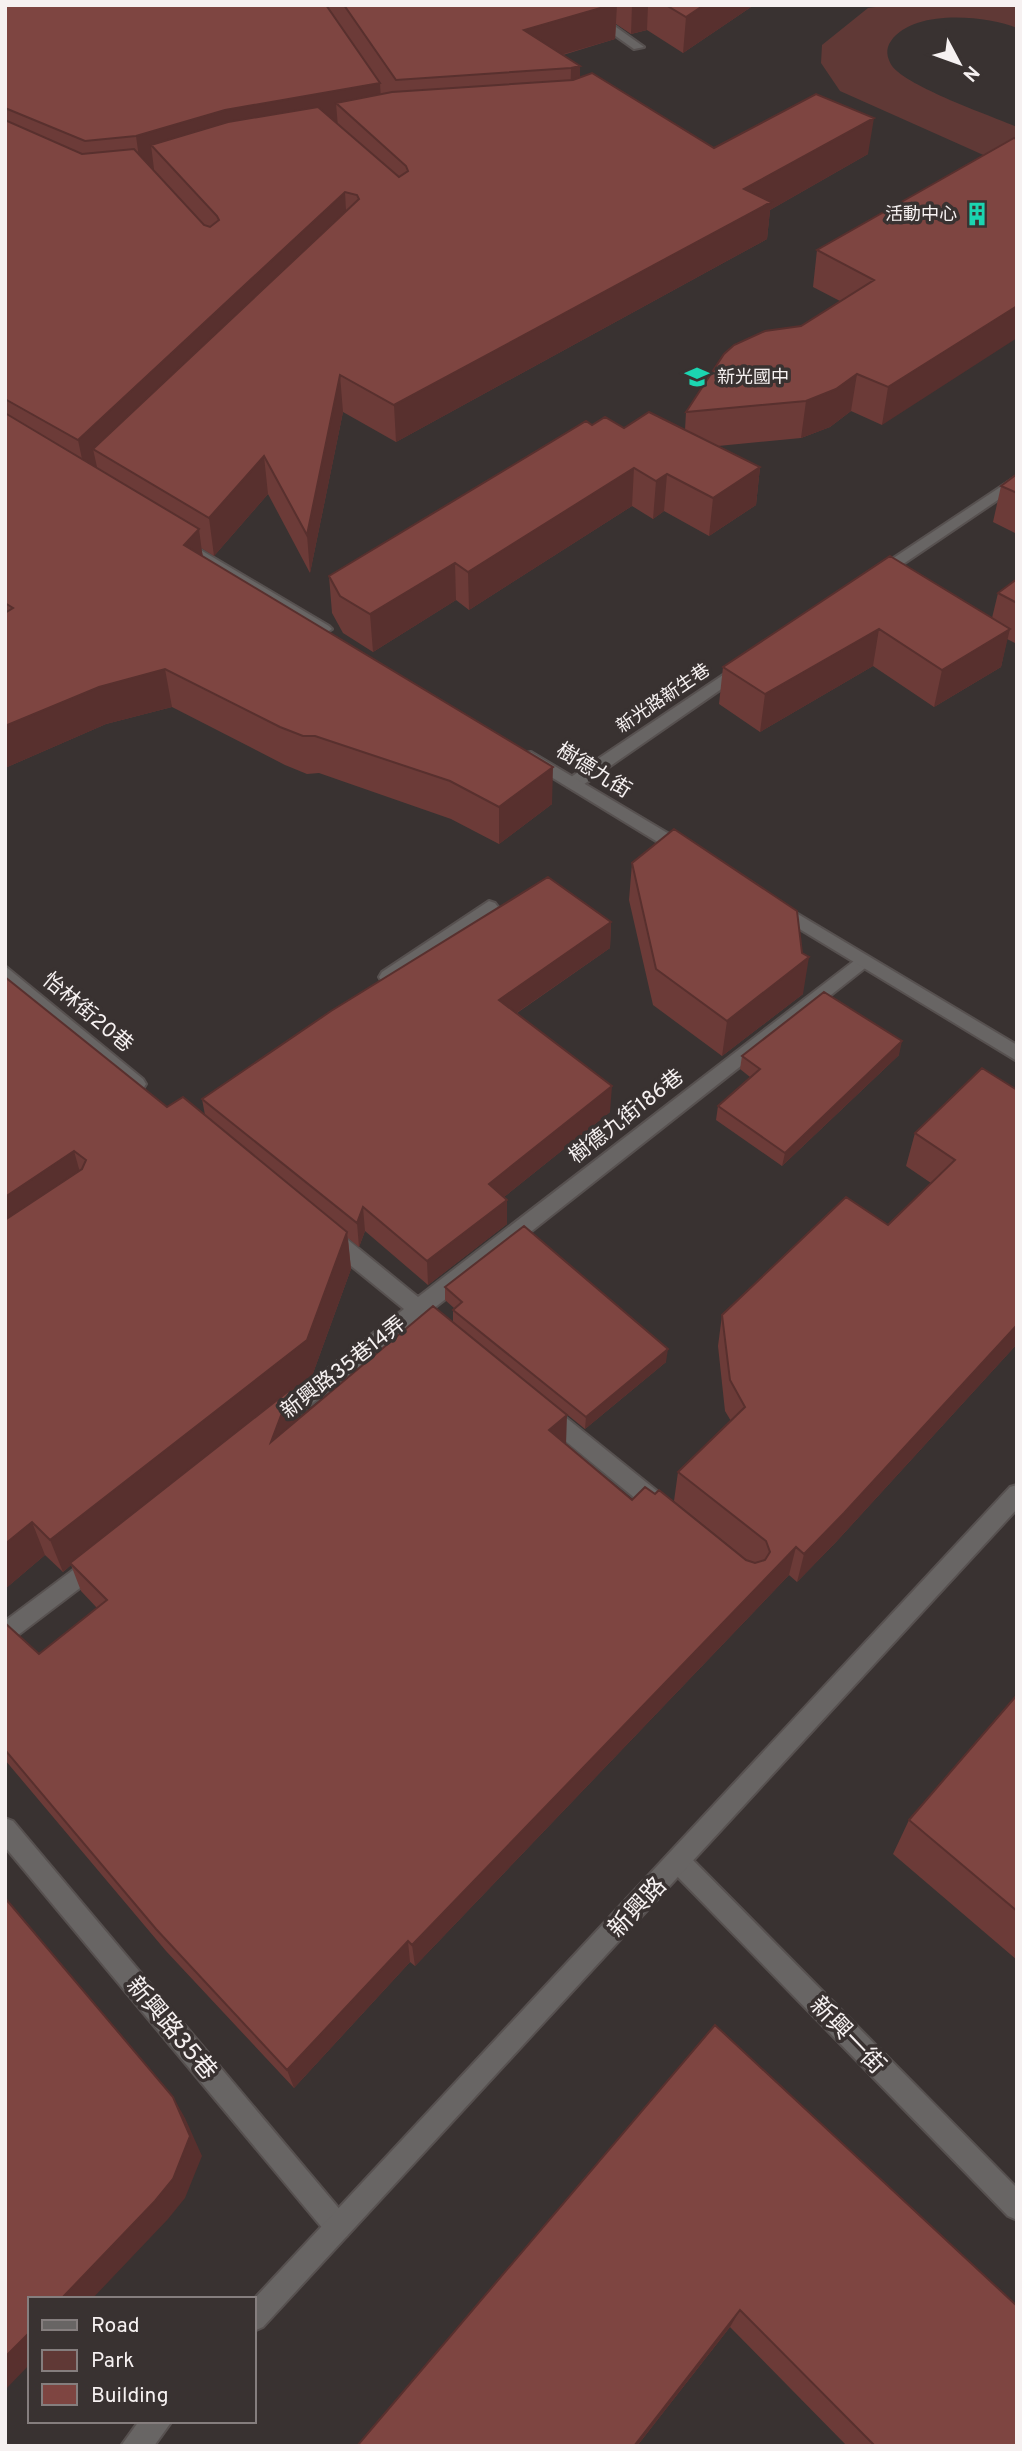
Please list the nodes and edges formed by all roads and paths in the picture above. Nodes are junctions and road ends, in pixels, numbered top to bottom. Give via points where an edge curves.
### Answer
1 (577, 5) edge
2 (638, 47) dead end
3 (1017, 480) edge
4 (171, 537) edge
5 (869, 581) edge
6 (336, 637) edge
7 (755, 659) edge
8 (514, 746) edge
9 (574, 783) junction
10 (701, 861) edge
11 (759, 896) edge
12 (489, 907) dead end
13 (863, 960) junction
14 (5, 972) edge
15 (375, 986) edge
16 (1017, 1054) edge
17 (141, 1087) edge
18 (311, 1222) edge
19 (417, 1308) junction
20 (460, 1343) edge
21 (535, 1404) edge
22 (255, 1437) edge
23 (1017, 1494) edge
24 (675, 1518) edge
25 (114, 1549) edge
26 (5, 1635) edge
27 (5, 1829) edge
28 (679, 1863) junction
29 (1017, 2207) edge
30 (338, 2227) junction
31 (256, 2316) edge
32 (156, 2423) edge
33 (135, 2446) edge

1 - 2 street
3 - 5 street
4 - 6 street
7 - 9 street, 新光路新生巷
8 - 9 street, 樹德九街
9 - 10 street, 樹德九街
11 - 13 street
12 - 15 street
13 - 16 street
13 - 19 street, 樹德九街186巷
14 - 17 street, 怡林街20巷
18 - 19 street
19 - 20 street
19 - 22 street, 新興路35巷14弄
21 - 24 street
23 - 28 street, 新興路
25 - 26 street
27 - 30 street, 新興路35巷
28 - 29 street, 新興一街
28 - 30 street, 新興路
30 - 31 street, 新興路
32 - 33 street

